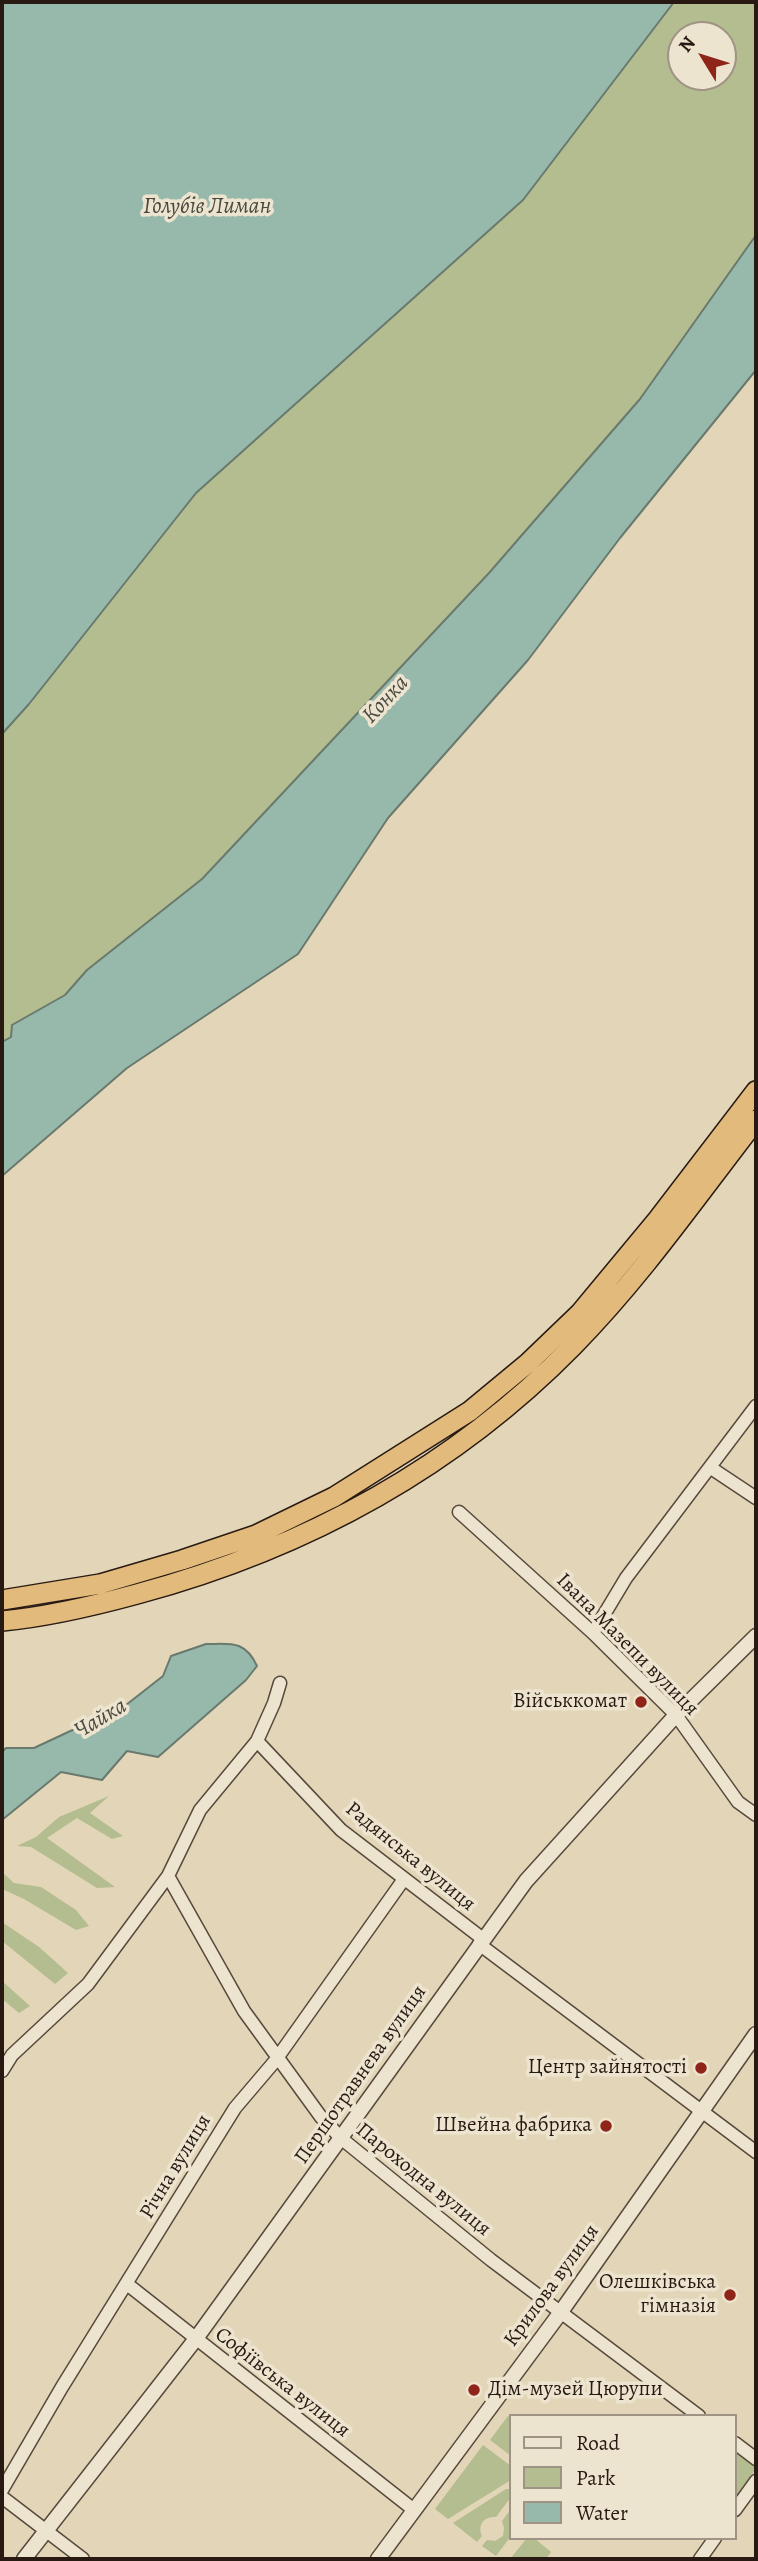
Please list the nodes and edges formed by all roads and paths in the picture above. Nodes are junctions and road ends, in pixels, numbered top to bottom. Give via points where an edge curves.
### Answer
1 (756, 1091) edge
2 (756, 1120) edge
3 (756, 1406) edge
4 (711, 1468) junction
5 (756, 1498) edge
6 (459, 1512) dead end
7 (2, 1600) edge
8 (2, 1620) edge
9 (593, 1633) junction
10 (756, 1636) edge
11 (280, 1683) dead end
12 (676, 1715) junction
13 (257, 1741) junction
14 (756, 1815) edge
15 (168, 1877) junction
16 (404, 1879) junction
17 (481, 1942) junction
18 (756, 2034) edge
19 (277, 2058) junction
20 (2, 2071) edge
21 (702, 2110) junction
22 (342, 2139) junction
23 (756, 2152) edge
24 (127, 2284) junction
25 (561, 2311) junction
26 (195, 2340) junction
27 (696, 2414) edge
28 (737, 2445) edge
29 (756, 2459) edge
30 (756, 2481) edge
31 (2, 2490) edge
32 (2, 2497) edge
33 (737, 2507) edge
34 (414, 2510) junction
35 (47, 2531) junction
36 (714, 2540) edge
37 (24, 2559) edge
38 (83, 2559) edge
39 (378, 2559) edge
40 (700, 2559) edge

1 - 7 highway via 580,1313 470,1411 334,1497 256,1535 100,1584
2 - 8 highway via 621,1294 572,1347 470,1437 437,1459 364,1506 282,1545 186,1581 95,1605
3 - 4 street
4 - 5 street
4 - 9 street via 626,1578
6 - 9 street, Івана Мазепи вулиця
9 - 12 street, Івана Мазепи вулиця
10 - 12 street, Першотравнева вулиця
11 - 13 street
12 - 14 street, Івана Мазепи вулиця via 738,1802
12 - 17 street, Першотравнева вулиця via 526,1881
13 - 15 street via 200,1810
13 - 16 street, Радянська вулиця via 341,1830
15 - 19 street, Пароходна вулиця via 244,2011
15 - 20 street via 88,1984 12,2054
16 - 17 street, Радянська вулиця
16 - 19 street, Річна вулиця
17 - 21 street, Радянська вулиця
17 - 22 street, Першотравнева вулиця
18 - 21 street, Крилова вулиця
19 - 22 street, Пароходна вулиця
19 - 24 street, Річна вулиця via 235,2108
21 - 23 street, Радянська вулиця
21 - 25 street, Крилова вулиця
22 - 25 street, Пароходна вулиця
22 - 26 street, Першотравнева вулиця
24 - 26 street, Софіївська вулиця
24 - 31 street, Річна вулиця
25 - 27 street, Пароходна вулиця
25 - 34 street, Крилова вулиця
26 - 34 street, Софіївська вулиця
26 - 35 street, Першотравнева вулиця
28 - 29 street
30 - 33 street
32 - 35 street
34 - 39 street, Крилова вулиця
35 - 37 street, Першотравнева вулиця
35 - 38 street
36 - 40 street

